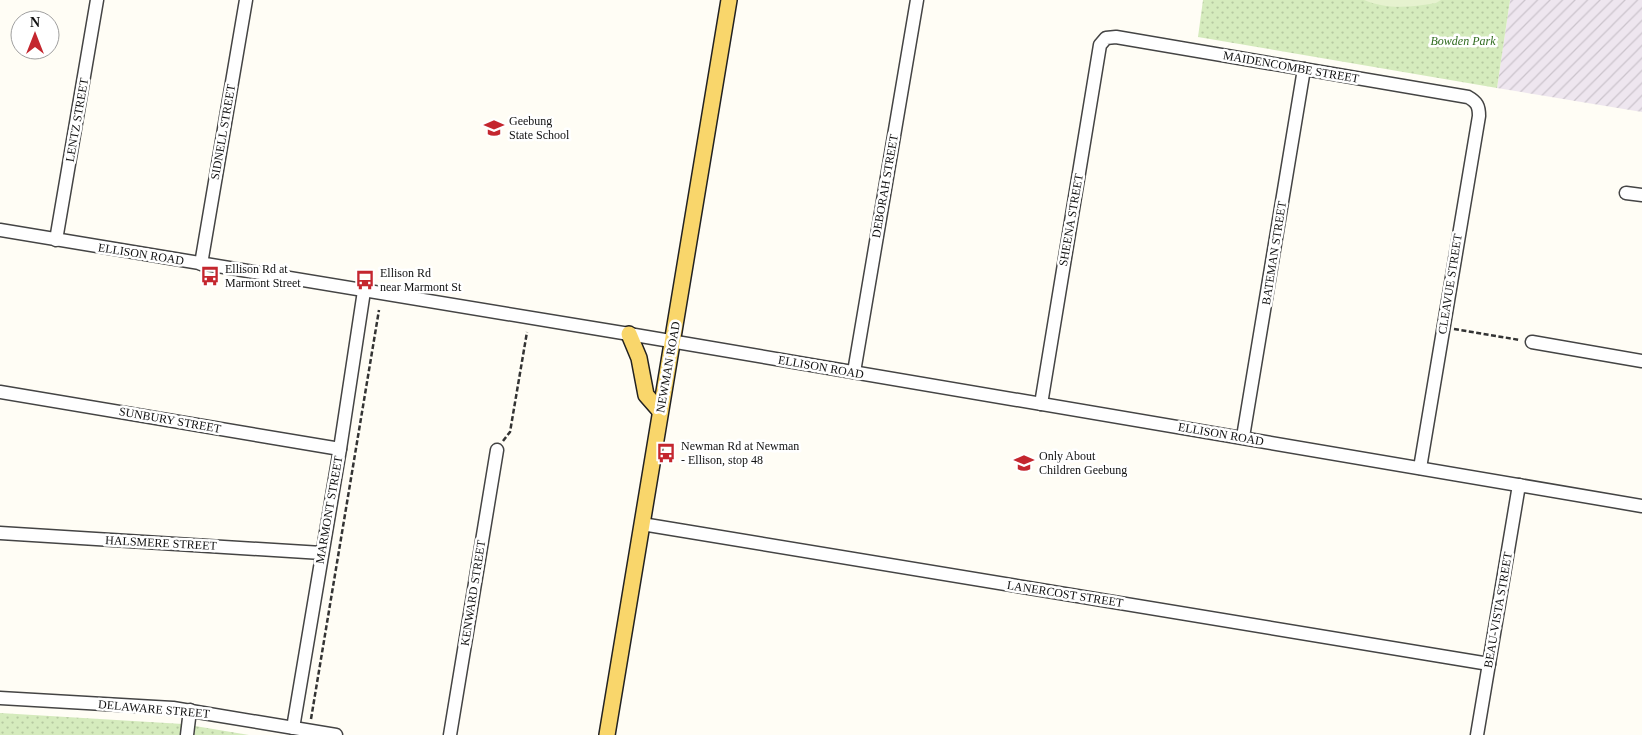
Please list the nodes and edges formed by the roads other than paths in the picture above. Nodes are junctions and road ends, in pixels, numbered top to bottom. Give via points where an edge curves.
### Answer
1 (97, 0) edge
2 (246, 0) edge
3 (729, 0) edge
4 (917, 0) edge
5 (1106, 38) joint
6 (1304, 69) junction
7 (1474, 101) joint
8 (1626, 193) dead end
9 (1642, 196) edge
10 (0, 230) edge
11 (56, 240) junction
12 (201, 264) junction
13 (364, 291) junction
14 (629, 334) junction
15 (672, 342) junction
16 (1532, 342) road end
17 (1642, 361) edge
18 (854, 372) junction
19 (0, 392) edge
20 (1041, 404) junction
21 (660, 411) junction
22 (1243, 438) junction
23 (340, 449) junction
24 (497, 450) road end
25 (1420, 468) junction
26 (1519, 485) junction
27 (1642, 506) edge
28 (642, 524) junction
29 (0, 533) edge
30 (322, 553) junction
31 (1489, 664) junction
32 (0, 698) edge
33 (190, 710) junction
34 (293, 728) junction
35 (187, 735) edge
36 (336, 735) edge
37 (450, 735) edge
38 (607, 735) edge
39 (1477, 735) edge

1 - 11 street, LENTZ STREET
2 - 12 street, SIDNELL STREET
3 - 15 main road, NEWMAN ROAD
4 - 18 street, DEBORAH STREET
5 - 6 street, MAIDENCOMBE STREET via 1116,37
5 - 20 street, SHEENA STREET via 1100,45
6 - 7 street, MAIDENCOMBE STREET via 1468,97
6 - 22 street, BATEMAN STREET
7 - 25 street, CLEAVUE STREET via 1478,116
8 - 9 street
10 - 11 street, ELLISON ROAD
11 - 12 street, ELLISON ROAD
12 - 13 street, ELLISON ROAD
13 - 14 street, ELLISON ROAD
13 - 23 street, MARMONT STREET
14 - 15 street, ELLISON ROAD
14 - 21 main road via 639,358 646,395
15 - 18 street, ELLISON ROAD
15 - 21 main road, NEWMAN ROAD
16 - 17 street
18 - 20 street, ELLISON ROAD
19 - 23 street, SUNBURY STREET
20 - 22 street, ELLISON ROAD
21 - 28 main road, NEWMAN ROAD
22 - 25 street, ELLISON ROAD
23 - 30 street, MARMONT STREET
24 - 37 street, KENWARD STREET
25 - 26 street, ELLISON ROAD
26 - 27 street, ELLISON ROAD
26 - 31 street, BEAU-VISTA STREET
28 - 31 street, LANERCOST STREET
28 - 38 main road, NEWMAN ROAD
29 - 30 street, HALSMERE STREET
30 - 34 street, MARMONT STREET
31 - 39 street, BEAU-VISTA STREET
32 - 33 street, DELAWARE STREET
33 - 34 street, DELAWARE STREET
33 - 35 street
34 - 36 street, DELAWARE STREET

